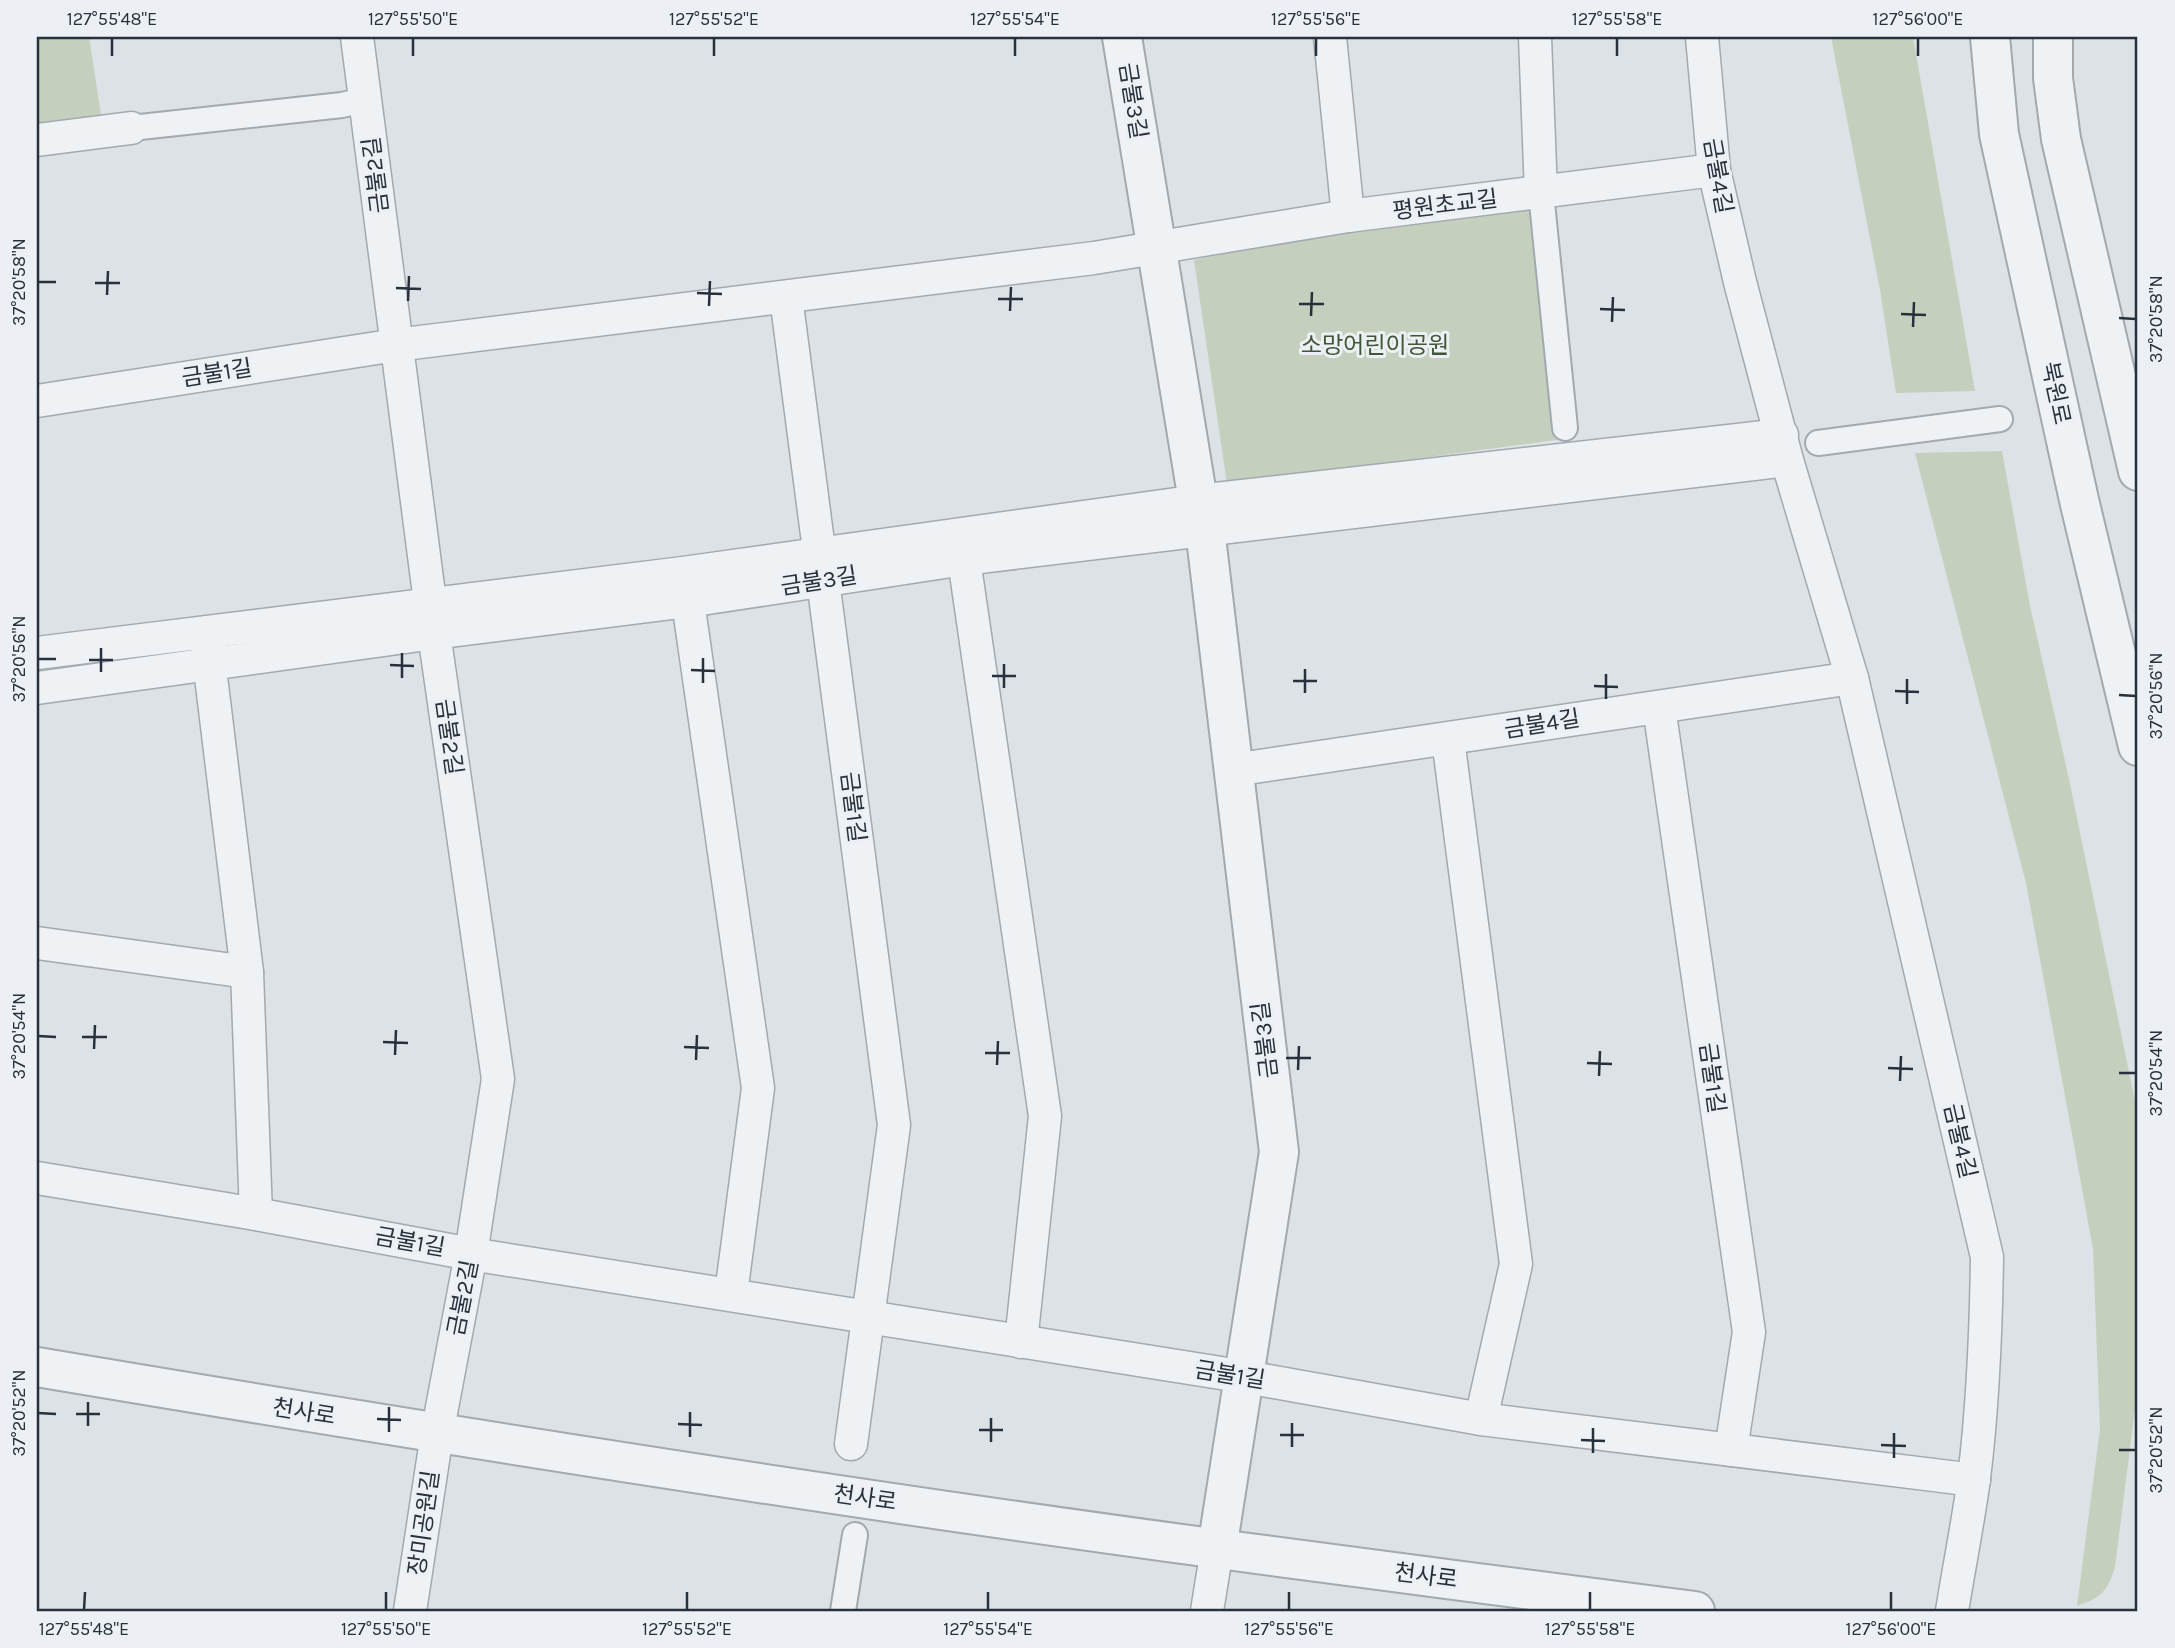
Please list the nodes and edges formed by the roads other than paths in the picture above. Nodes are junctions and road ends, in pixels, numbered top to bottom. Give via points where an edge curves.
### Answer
1 (357, 37) edge
2 (1122, 37) edge
3 (1330, 37) edge
4 (1535, 37) edge
5 (1702, 37) edge
6 (1990, 37) edge
7 (2053, 37) edge
8 (367, 99) junction
9 (131, 128) joint
10 (37, 140) edge
11 (1714, 170) junction
12 (1541, 193) junction
13 (1348, 216) junction
14 (1157, 248) junction
15 (786, 297) junction
16 (396, 345) junction
17 (37, 401) edge
18 (2000, 419) dead end
19 (1565, 428) dead end
20 (1818, 443) dead end
21 (1784, 447) junction
22 (2138, 471) edge
23 (1202, 515) junction
24 (962, 547) junction
25 (822, 567) junction
26 (686, 587) junction
27 (432, 618) junction
28 (204, 633) junction
29 (37, 653) edge
30 (211, 665) junction
31 (1852, 678) junction
32 (37, 688) edge
33 (1659, 707) junction
34 (1448, 739) junction
35 (2138, 746) edge
36 (1233, 770) junction
37 (37, 943) edge
38 (247, 972) junction
39 (37, 1178) edge
40 (256, 1214) junction
41 (471, 1254) junction
42 (730, 1294) junction
43 (869, 1317) junction
44 (1021, 1342) junction
45 (37, 1367) edge
46 (1245, 1377) junction
47 (1481, 1419) junction
48 (436, 1434) junction
49 (851, 1444) dead end
50 (1731, 1450) junction
51 (1974, 1480) junction
52 (855, 1535) dead end
53 (1217, 1549) junction
54 (410, 1611) edge
55 (843, 1611) edge
56 (1207, 1611) edge
57 (1695, 1611) edge
58 (1952, 1611) edge

1 - 8 street, 금불2길
2 - 14 street, 금불3길
3 - 13 street
4 - 12 street
5 - 11 street, 금불4길
6 - 35 street, 북원로 via 1999,134
7 - 22 street via 2061,139
8 - 9 street
8 - 16 street, 금불2길
9 - 10 street
11 - 12 street, 평원초교길
11 - 21 street, 금불4길
12 - 13 street, 평원초교길
12 - 19 street
13 - 14 street, 평원초교길
14 - 15 street
14 - 23 street, 금불3길
15 - 16 street
15 - 25 street, 금불1길
16 - 17 street, 금불1길
16 - 27 street, 금불2길
18 - 20 street
21 - 23 street
21 - 31 street, 금불4길
23 - 24 street, 금불3길
23 - 36 street, 금불3길
24 - 25 street, 금불3길
24 - 44 street via 1045,1116
25 - 26 street, 금불3길
25 - 43 street, 금불1길 via 894,1125
26 - 27 street, 금불3길
26 - 42 street via 758,1088
27 - 28 street
27 - 30 street
27 - 41 street, 금불2길 via 498,1079
28 - 29 street
28 - 30 street
30 - 32 street
30 - 38 street
31 - 33 street, 금불4길
31 - 51 street, 금불4길 via 1987,1257 1986,1338
33 - 34 street, 금불4길
33 - 50 street, 금불1길 via 1749,1332
34 - 36 street, 금불4길
34 - 47 street via 1516,1264
36 - 46 street, 금불3길 via 1279,1152
37 - 38 street
38 - 40 street
39 - 40 street, 금불1길
40 - 41 street, 금불1길
41 - 42 street, 금불1길
41 - 48 street, 금불2길
42 - 43 street, 금불1길
43 - 44 street, 금불1길
43 - 49 street, 금불1길
44 - 46 street, 금불1길
45 - 48 street, 천사로
46 - 47 street, 금불1길
46 - 53 street, 금불3길
47 - 50 street, 금불1길
48 - 53 street, 천사로
48 - 54 street, 장미공원길
50 - 51 street, 금불1길
51 - 58 street, 금불4길
52 - 55 street
53 - 56 street
53 - 57 street, 천사로

